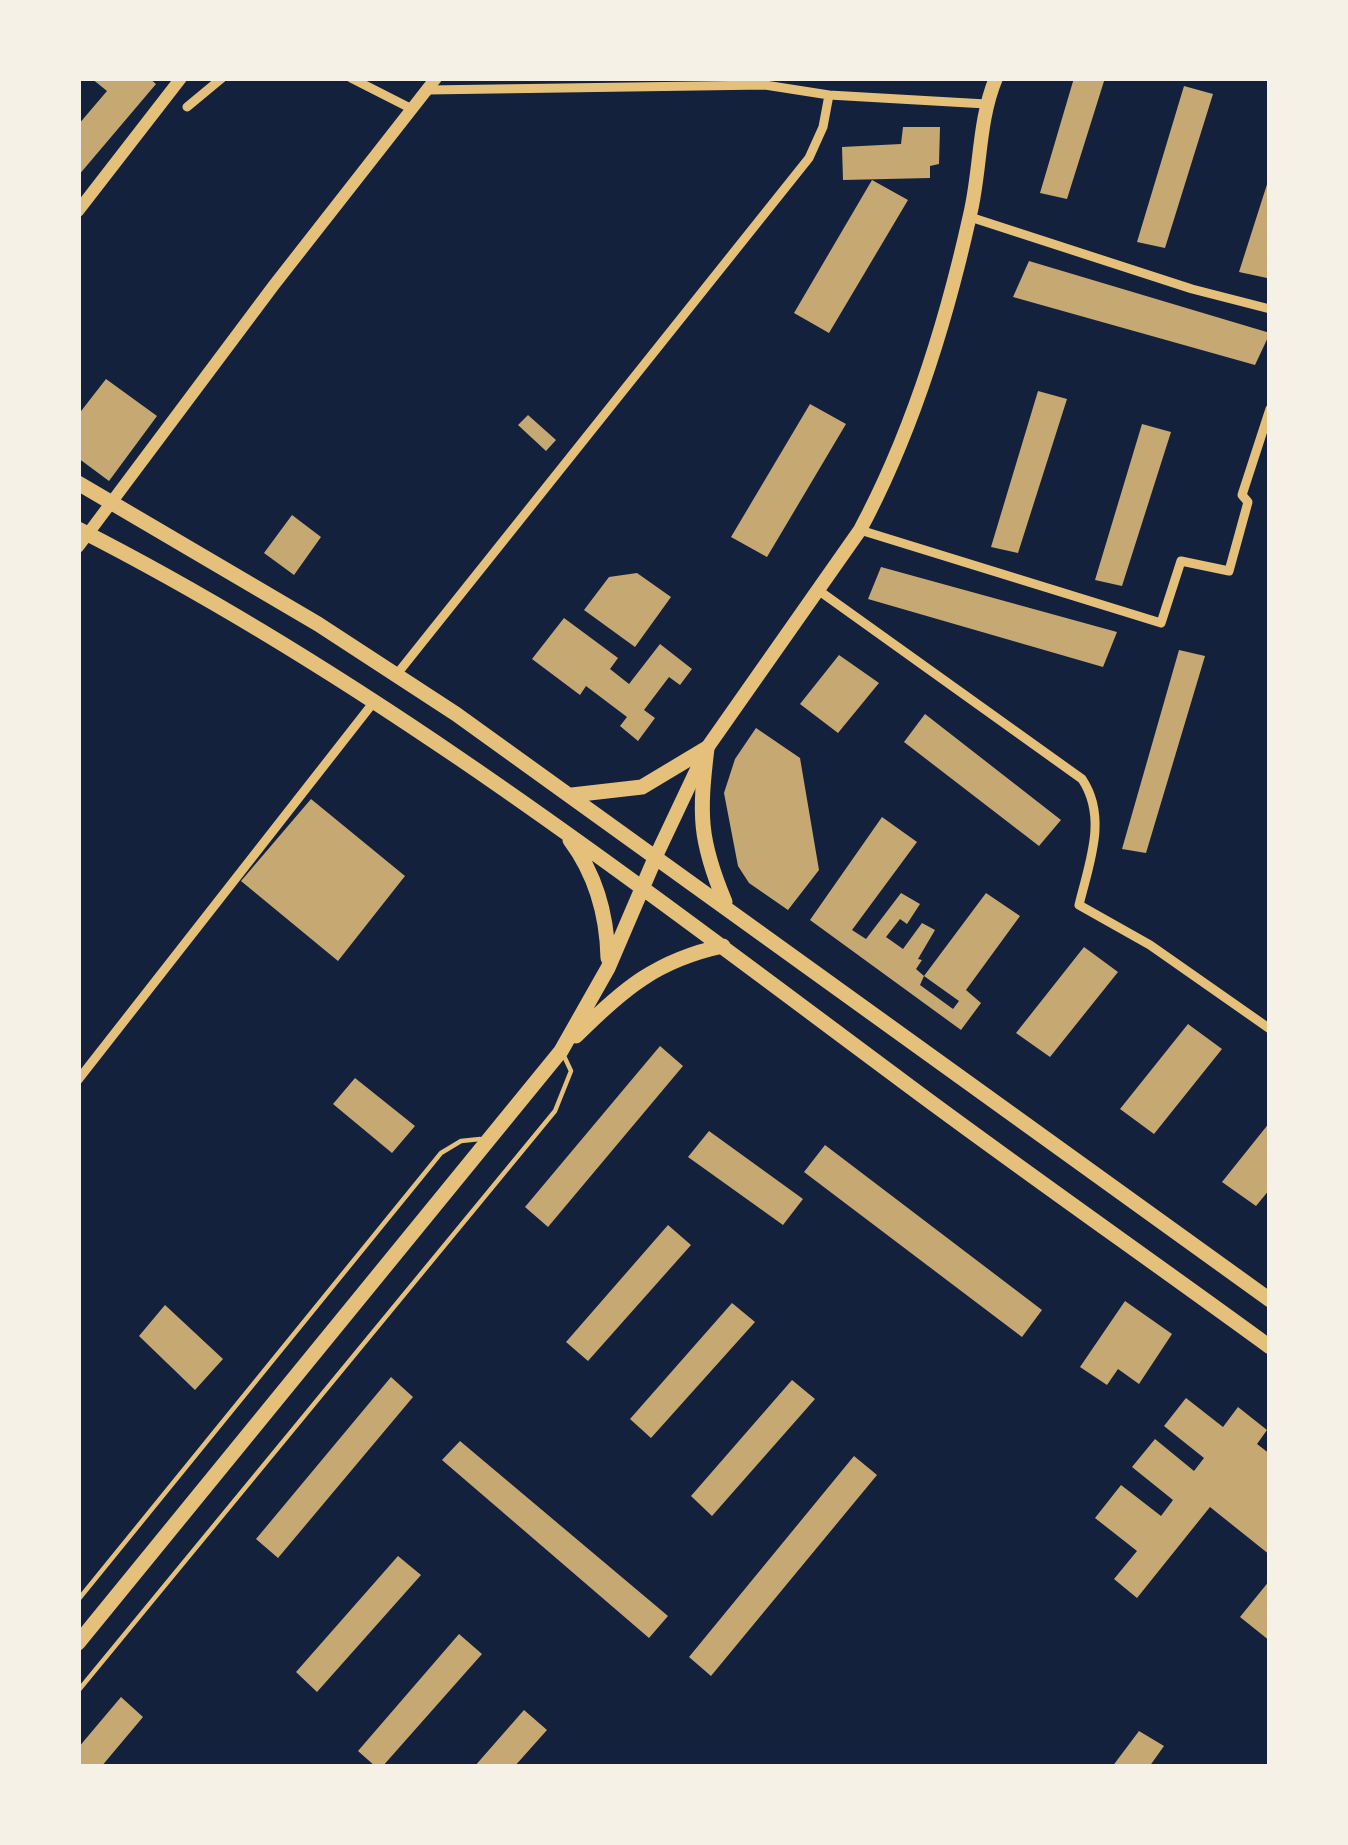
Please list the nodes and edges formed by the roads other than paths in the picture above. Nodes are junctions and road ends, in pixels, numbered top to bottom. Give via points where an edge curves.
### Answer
1 (181, 78) edge
2 (221, 78) edge
3 (351, 78) edge
4 (473, 78) edge
5 (992, 78) edge
6 (431, 84) edge
7 (478, 92) junction
8 (829, 95) junction
9 (987, 100) junction
10 (187, 106) dead end
11 (412, 109) junction
12 (78, 211) edge
13 (970, 218) junction
14 (1270, 309) edge
15 (1270, 409) edge
16 (78, 483) edge
17 (113, 502) junction
18 (860, 530) junction
19 (81, 536) edge
20 (818, 590) junction
21 (397, 674) junction
22 (373, 703) junction
23 (707, 748) junction
24 (572, 795) junction
25 (555, 825) junction
26 (656, 856) junction
27 (643, 888) junction
28 (726, 905) junction
29 (723, 946) junction
30 (608, 968) junction
31 (1270, 1029) edge
32 (561, 1052) junction
33 (78, 1080) edge
34 (485, 1144) junction
35 (1270, 1300) edge
36 (1270, 1347) edge
37 (78, 1600) edge
38 (78, 1642) edge
39 (78, 1691) edge

1 - 12 street
2 - 10 street
3 - 11 street
4 - 7 street
5 - 9 main road
6 - 7 street
6 - 11 street
7 - 8 street via 765,85
8 - 9 street
8 - 21 street via 808,158
9 - 13 main road
11 - 17 street
13 - 14 street
13 - 18 main road via 912,417
15 - 18 street via 1242,495 1248,502 1229,571 1181,561 1162,623
16 - 17 main road
17 - 19 street
17 - 21 main road
18 - 20 main road
19 - 22 main road via 198,594
20 - 23 main road
20 - 31 street via 1082,779 1096,819 1078,905
21 - 24 main road
22 - 25 main road
22 - 33 street
23 - 24 main road via 642,787
23 - 26 main road
23 - 28 main road via 701,826
24 - 26 main road
25 - 27 main road
25 - 30 main road via 595,883
26 - 27 main road
26 - 28 main road
27 - 29 main road
27 - 30 main road
28 - 35 main road
29 - 32 main road via 667,962
29 - 36 main road
30 - 32 main road
32 - 34 main road
32 - 39 lane via 571,1072 555,1112
34 - 37 lane via 461,1141 441,1153
34 - 38 main road

